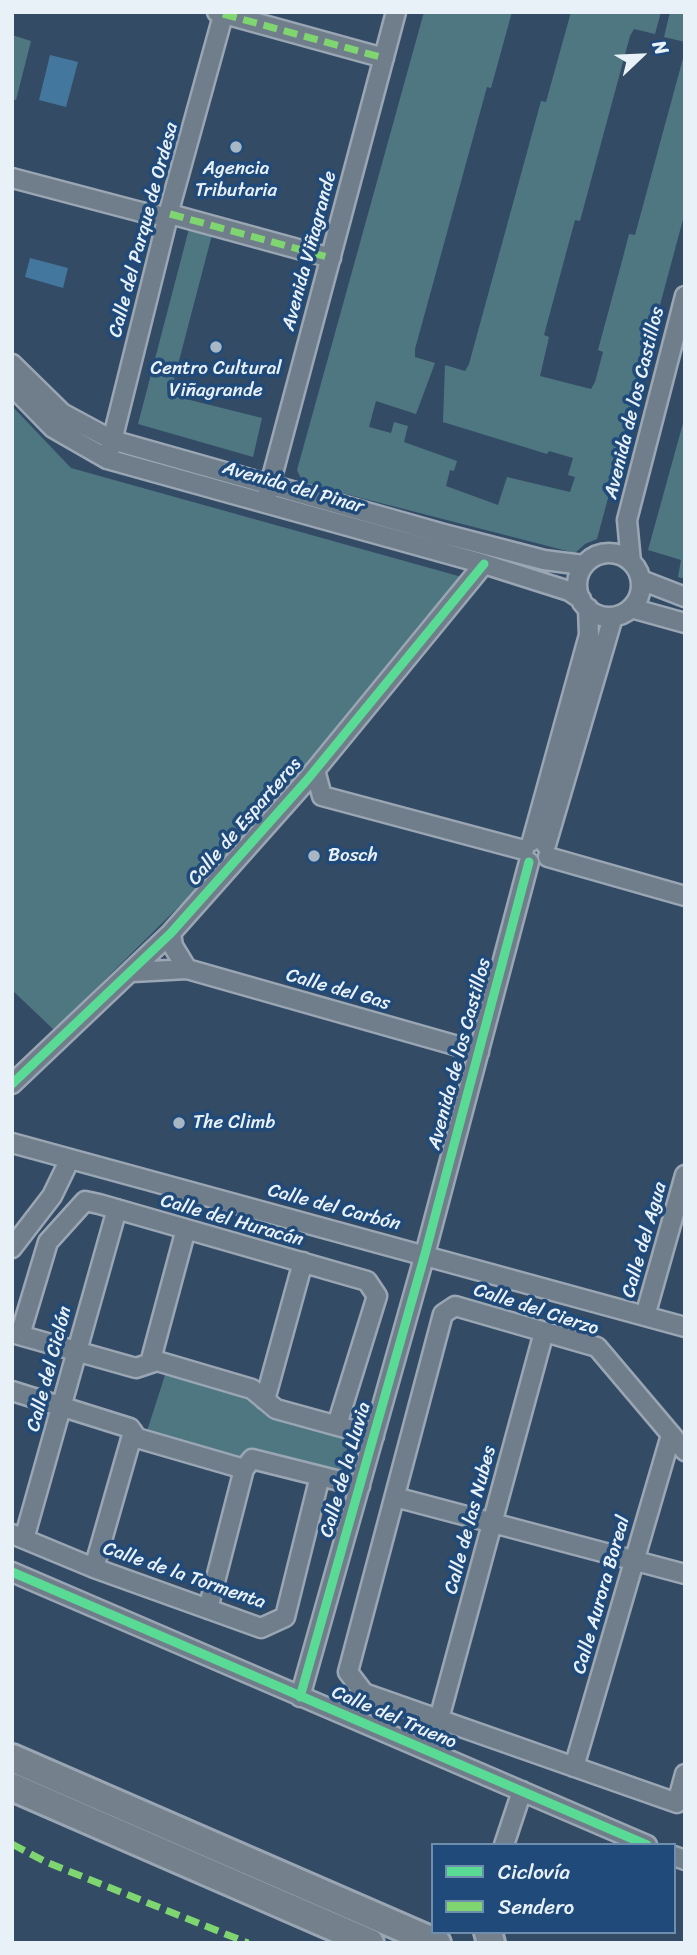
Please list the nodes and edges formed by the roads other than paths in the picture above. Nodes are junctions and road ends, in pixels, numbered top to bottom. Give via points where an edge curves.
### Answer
1 (396, 12) edge
2 (221, 13) edge
3 (384, 58) junction
4 (12, 178) edge
5 (170, 214) junction
6 (331, 258) junction
7 (685, 296) edge
8 (678, 351) edge
9 (12, 364) edge
10 (12, 387) edge
11 (113, 440) junction
12 (107, 459) junction
13 (268, 494) junction
14 (627, 520) junction
15 (601, 554) junction
16 (631, 562) junction
17 (484, 564) junction
18 (583, 565) junction
19 (641, 580) junction
20 (685, 597) edge
21 (584, 604) junction
22 (631, 608) junction
23 (613, 617) junction
24 (685, 623) edge
25 (311, 775) junction
26 (321, 796) junction
27 (288, 801) junction
28 (536, 851) junction
29 (685, 896) edge
30 (171, 933) junction
31 (187, 969) junction
32 (134, 972) junction
33 (479, 1052) junction
34 (12, 1084) edge
35 (12, 1143) edge
36 (69, 1161) junction
37 (685, 1175) edge
38 (117, 1209) junction
39 (186, 1229) junction
40 (12, 1248) edge
41 (425, 1254) junction
42 (303, 1262) junction
43 (456, 1306) joint
44 (645, 1316) junction
45 (685, 1327) edge
46 (544, 1332) junction
47 (16, 1334) edge
48 (75, 1351) junction
49 (150, 1363) junction
50 (12, 1391) edge
51 (265, 1400) junction
52 (61, 1406) junction
53 (337, 1425) junction
54 (133, 1432) junction
55 (671, 1435) junction
56 (374, 1436) junction
57 (685, 1451) edge
58 (244, 1469) junction
59 (320, 1476) junction
60 (360, 1486) junction
61 (395, 1497) junction
62 (492, 1523) junction
63 (18, 1537) edge
64 (634, 1561) junction
65 (94, 1568) junction
66 (12, 1572) edge
67 (685, 1574) edge
68 (208, 1609) junction
69 (300, 1697) junction
70 (439, 1719) junction
71 (12, 1745) edge
72 (12, 1758) edge
73 (574, 1767) junction
74 (685, 1774) edge
75 (12, 1787) edge
76 (523, 1791) junction
77 (92, 1792) junction
78 (12, 1796) edge
79 (84, 1819) junction
80 (505, 1843) edge
81 (643, 1843) edge
82 (369, 1914) junction
83 (431, 1927) edge
84 (370, 1943) edge
85 (437, 1943) edge

1 - 3 street, Avenida Viñagrande
2 - 3 street
2 - 5 street, Calle del Parque de Ordesa
3 - 6 street, Avenida Viñagrande
4 - 5 street via 141,212
5 - 6 street
5 - 11 street, Calle del Parque de Ordesa
6 - 13 street, Avenida Viñagrande
7 - 8 street, Avenida de los Castillos
8 - 14 street, Avenida de los Castillos
9 - 11 street, Avenida del Pinar via 62,413
10 - 12 street, Avenida del Pinar via 53,428
11 - 12 street, Calle del Parque de Ordesa
11 - 13 street, Avenida del Pinar
12 - 13 street, Avenida del Pinar
13 - 17 street, Avenida del Pinar
13 - 18 street, Avenida del Pinar via 544,560
14 - 15 street, Avenida de los Castillos
14 - 16 street, Avenida de los Castillos
15 - 16 street via 623,556
15 - 18 street
16 - 19 street
17 - 21 street, Avenida del Pinar via 569,591
17 - 25 street, Calle de Esparteros
18 - 21 street via 578,576
19 - 20 street
19 - 22 street
21 - 23 street via 599,615
21 - 28 street, Avenida de los Castillos via 589,635
22 - 23 street
22 - 24 street
23 - 28 street, Avenida de los Castillos
25 - 26 street
25 - 27 street, Calle de Esparteros
26 - 27 street
26 - 28 street
27 - 30 street, Calle de Esparteros
28 - 29 street
28 - 33 street, Avenida de los Castillos
30 - 31 street
30 - 32 street, Calle de Esparteros
31 - 32 street, Calle del Gas
31 - 33 street, Calle del Gas
32 - 34 street, Calle de Esparteros
33 - 41 street, Avenida de los Castillos
35 - 36 street, Calle del Carbón
36 - 40 street via 52,1196
36 - 41 street, Calle del Carbón
37 - 44 street, Calle del Agua
38 - 39 street, Calle del Huracán
38 - 47 street, Calle del Huracán via 85,1201 48,1242
38 - 48 street, Calle del Ciclón
39 - 42 street, Calle del Huracán
39 - 49 street
41 - 44 street, Calle del Carbón
41 - 56 street, Calle de la Lluvia
42 - 51 street
42 - 53 street, Calle del Huracán via 367,1281 377,1296
43 - 46 street, Calle del Cierzo
43 - 61 street, Calle del Trueno via 443,1314
44 - 45 street, Calle del Carbón
46 - 55 street, Calle del Cierzo via 597,1347
46 - 62 street, Calle de las Nubes
47 - 48 street
48 - 49 street via 136,1368
48 - 52 street, Calle del Ciclón
49 - 51 street via 157,1361 252,1389
50 - 52 street
51 - 53 street via 276,1409
52 - 54 street
52 - 63 street, Calle del Ciclón
53 - 56 street
54 - 58 street via 137,1438
54 - 65 street
55 - 57 street, Calle del Cierzo
55 - 64 street, Calle Aurora Boreal
56 - 60 street, Calle de la Lluvia
58 - 59 street via 253,1458
58 - 68 street
59 - 60 street
59 - 68 street, Calle de la Tormenta via 285,1617 261,1628
60 - 69 street, Calle de la Lluvia
61 - 62 street
61 - 70 street, Calle del Trueno via 348,1672 363,1693
62 - 64 street
62 - 70 street, Calle de las Nubes
63 - 65 street, Calle de la Tormenta
64 - 67 street
64 - 73 street, Calle Aurora Boreal
65 - 68 street, Calle de la Tormenta
66 - 69 street, Calle del Trueno
69 - 76 street, Calle del Trueno
70 - 73 street, Calle del Trueno
71 - 77 highway
72 - 77 highway
73 - 74 street, Calle del Trueno via 677,1803
75 - 79 highway
76 - 80 street
76 - 81 street, Calle del Trueno
77 - 82 highway
78 - 79 highway
79 - 84 highway
82 - 83 highway
82 - 85 highway

